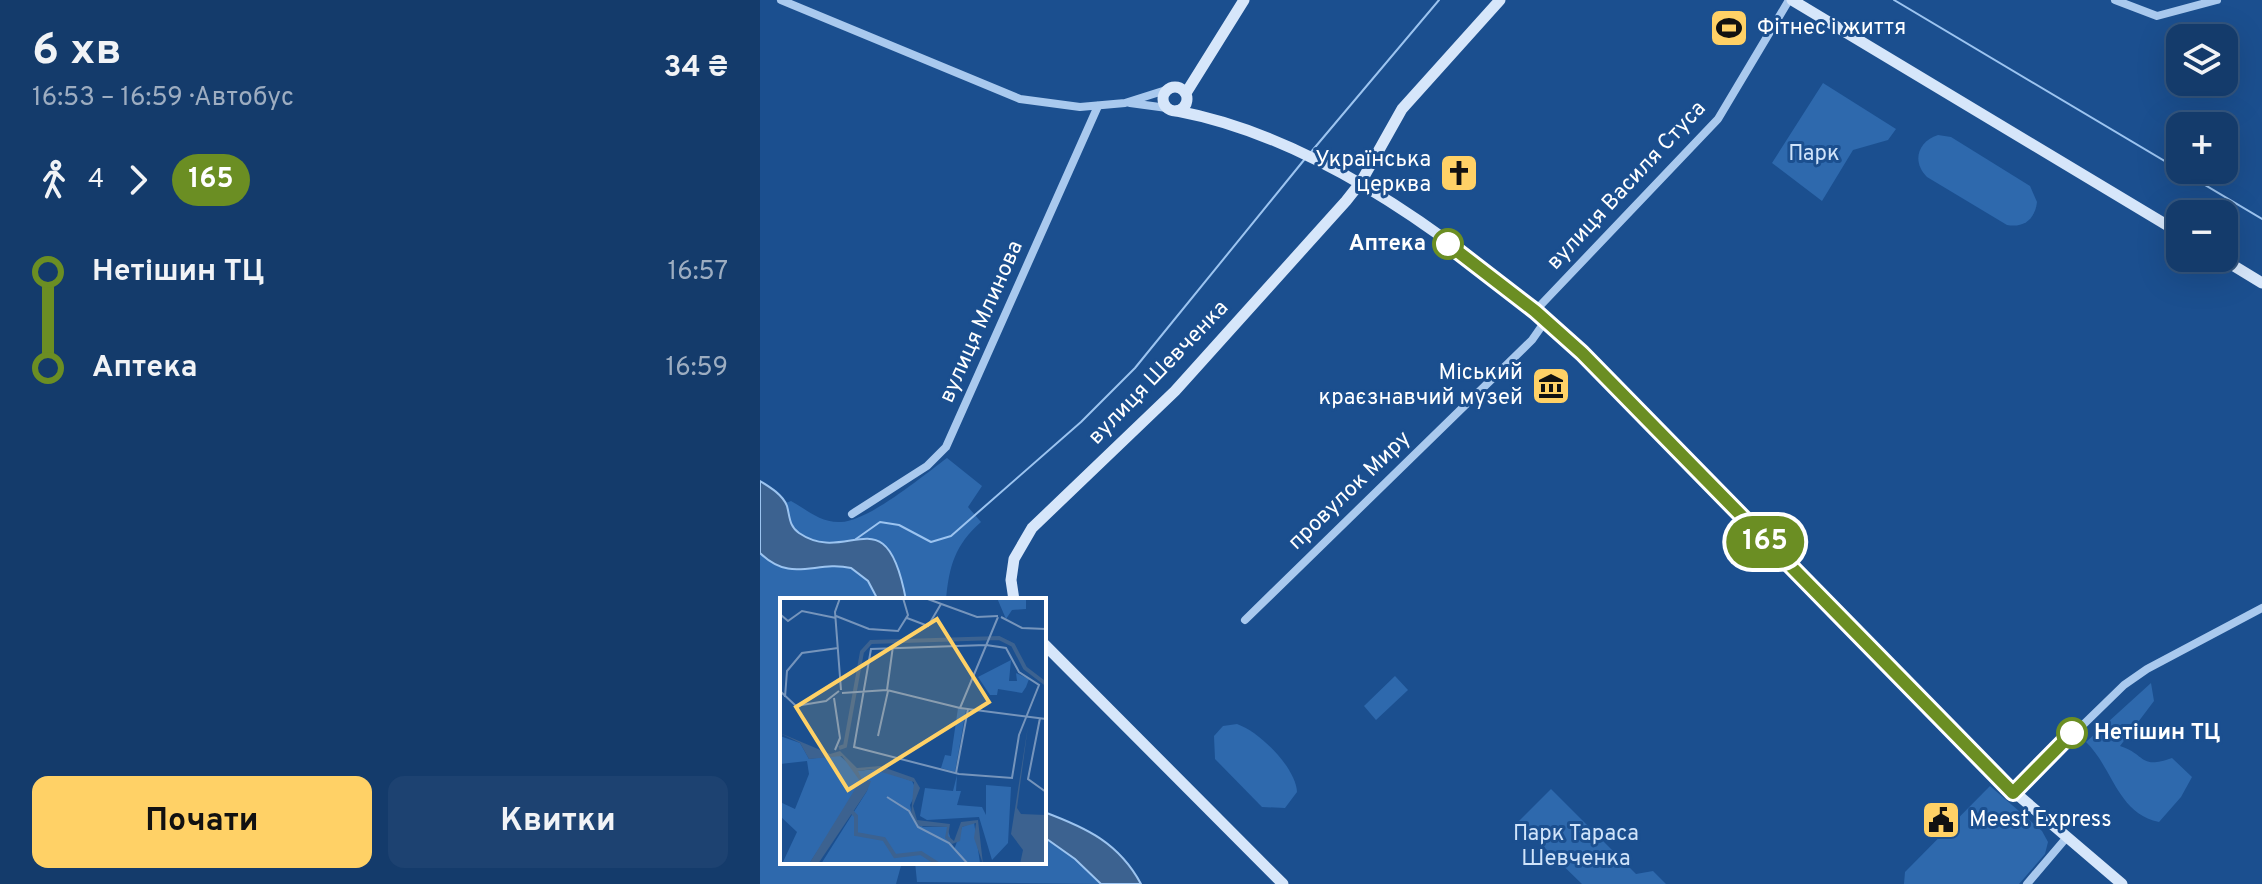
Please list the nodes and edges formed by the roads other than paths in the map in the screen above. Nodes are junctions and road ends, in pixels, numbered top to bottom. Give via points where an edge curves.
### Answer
1 (781, 0) edge
2 (1244, 0) edge
3 (1500, 0) edge
4 (1790, 0) edge
5 (2115, 0) edge
6 (2217, 0) edge
7 (1200, 72) junction
8 (1168, 89) junction
9 (1187, 96) junction
10 (1125, 103) junction
11 (1098, 106) junction
12 (1172, 109) junction
13 (1216, 118) junction
14 (1361, 182) junction
15 (2166, 225) edge
16 (2238, 268) edge
17 (2262, 283) edge
18 (1535, 311) junction
19 (1546, 320) junction
20 (852, 514) dead end
21 (1014, 598) edge
22 (2262, 608) edge
23 (1245, 620) dead end
24 (1046, 646) edge
25 (2013, 793) junction
26 (2067, 837) junction
27 (1283, 884) edge
28 (2027, 884) edge
29 (2122, 884) edge

1 - 11 street via 1010,96 1061,106
2 - 7 street
3 - 14 street, вулиця Шевченка via 1402,109
4 - 15 street
4 - 18 street, вулиця Василя Стуса via 1718,119
5 - 6 street via 2157,16
7 - 8 street
7 - 9 street
8 - 9 street via 1177,86
8 - 10 street
8 - 12 street via 1163,101
9 - 12 street via 1185,106
9 - 13 street
10 - 11 street
10 - 12 street
11 - 20 street, вулиця Млинова via 946,447 927,466
12 - 13 street
13 - 14 street
14 - 18 street
14 - 21 street, вулиця Шевченка via 1189,376 1032,528 1014,559
16 - 17 street
18 - 19 street
19 - 23 street, провулок Миру via 1532,340
19 - 25 street
22 - 25 street via 2124,685
24 - 27 street
25 - 26 street
26 - 28 street
26 - 29 street

